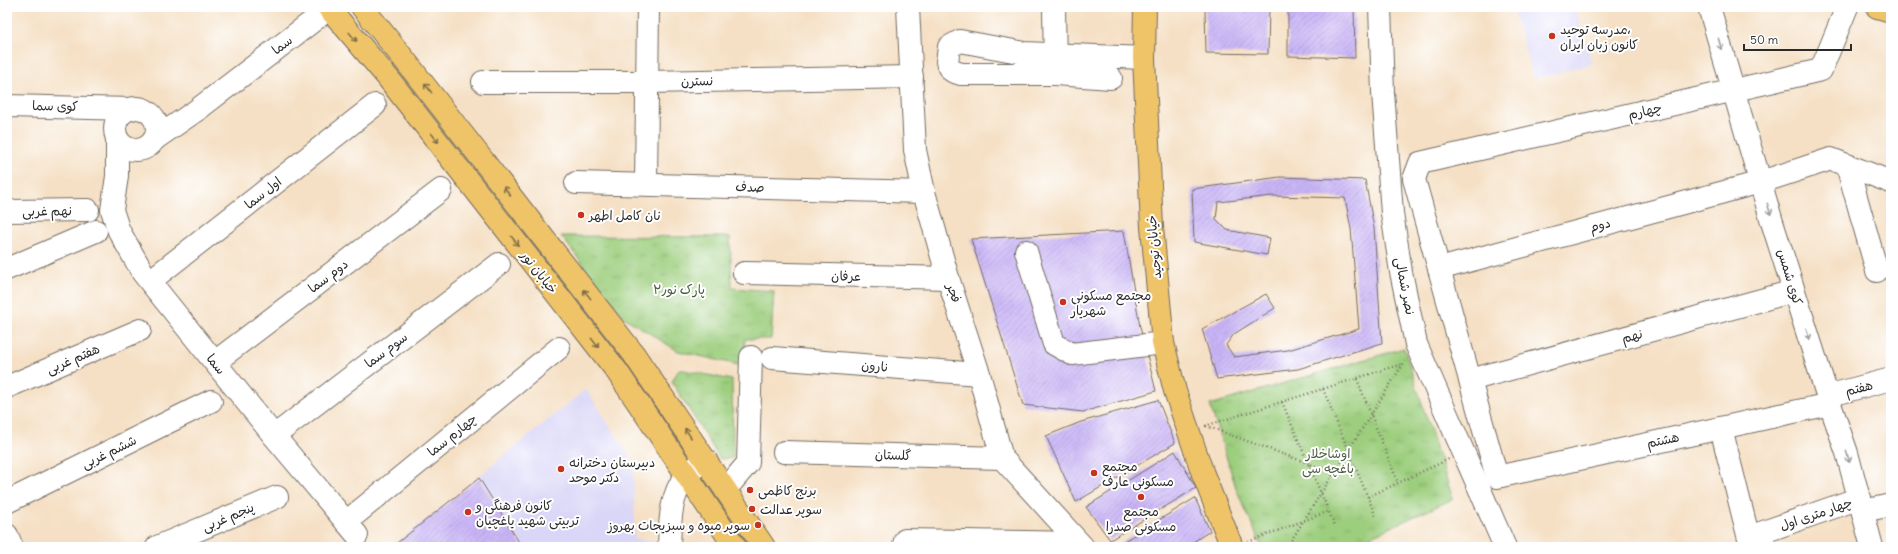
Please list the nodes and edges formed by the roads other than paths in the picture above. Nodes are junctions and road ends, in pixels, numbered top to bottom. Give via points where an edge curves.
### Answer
1 (362, 7) edge
2 (648, 7) edge
3 (908, 7) edge
4 (1054, 7) edge
5 (1145, 7) edge
6 (1380, 7) edge
7 (1709, 7) edge
8 (1847, 7) edge
9 (1877, 7) edge
10 (329, 8) edge
11 (1891, 11) edge
12 (1144, 58) junction
13 (1055, 64) junction
14 (912, 77) junction
15 (1111, 78) dead end
16 (483, 82) dead end
17 (647, 82) junction
18 (1734, 90) junction
19 (375, 105) dead end
20 (7, 106) edge
21 (103, 107) junction
22 (197, 110) junction
23 (141, 111) junction
24 (116, 133) junction
25 (147, 145) junction
26 (1847, 165) junction
27 (117, 176) junction
28 (1761, 182) junction
29 (1891, 182) edge
30 (576, 183) dead end
31 (646, 184) junction
32 (441, 190) dead end
33 (924, 192) junction
34 (88, 210) dead end
35 (7, 211) edge
36 (96, 231) dead end
37 (1026, 251) dead end
38 (499, 264) dead end
39 (7, 269) edge
40 (1439, 269) junction
41 (1877, 271) dead end
42 (744, 273) dead end
43 (948, 278) junction
44 (150, 281) junction
45 (1794, 291) junction
46 (140, 330) dead end
47 (1163, 343) junction
48 (559, 348) dead end
49 (215, 362) junction
50 (979, 374) junction
51 (1470, 380) junction
52 (1891, 380) edge
53 (7, 387) edge
54 (1828, 400) junction
55 (211, 401) dead end
56 (1721, 428) junction
57 (274, 436) junction
58 (784, 452) dead end
59 (1002, 458) junction
60 (706, 460) junction
61 (686, 475) junction
62 (726, 489) junction
63 (277, 497) dead end
64 (7, 502) edge
65 (1862, 505) junction
66 (1891, 505) edge
67 (351, 528) joint
68 (7, 535) edge
69 (1750, 542) edge
70 (1239, 544) edge
71 (1081, 545) edge
72 (12, 547) edge
73 (157, 547) edge
74 (669, 547) edge
75 (735, 547) edge
76 (764, 547) edge
77 (904, 547) edge
78 (1505, 547) edge
79 (1872, 547) edge

60 -> 1 main road, خیابان نور via 633,353
2 - 17 street
3 - 14 street, فجر
4 - 13 street
5 - 12 main road, خیابان توحید
6 - 78 street, نصر شمالی via 1392,213 1416,344
7 -> 18 street, کوی شمس
8 - 18 street, چهارم via 1821,70
9 - 11 main road
10 - 22 street, سما
10 -> 61 main road, خیابان نور via 388,78 616,370
12 - 13 street
12 - 47 main road, خیابان توحید via 1152,228
13 - 15 street
14 - 17 street, نسترن
14 - 33 street, فجر via 915,150
16 - 17 street, نسترن
17 - 31 street
18 - 28 street, کوی شمس
18 - 40 street, چهارم via 1420,163 1414,179
19 - 44 street, اول سما
20 - 21 street, کوی سما
21 - 23 street, کوی سما
21 - 24 street
22 - 23 street, کوی سما
22 - 25 street, سما
23 - 24 street via 120,115
23 - 25 street via 157,125
24 - 25 street via 126,148
24 - 27 street, سما
25 - 27 street, سما
26 - 28 street, دوم via 1831,159
26 - 29 street, دوم
26 - 41 street
27 - 44 street, سما via 112,210 119,231
28 - 40 street, دوم
28 -> 45 street, کوی شمس
30 - 31 street, صدف
31 - 33 street, صدف
32 - 49 street, دوم سما
33 - 43 street, فجر
34 - 35 street, نهم غربی
36 - 39 street
37 - 47 street via 1054,344 1072,354
38 - 57 street, سوم سما
40 - 51 street
42 - 43 street, عرفان
43 - 50 street, فجر
44 - 49 street, سما
45 - 51 street, نهم
45 -> 54 street, کوی شمس
46 - 53 street, هفتم غربی
47 - 70 main road, خیابان توحید via 1175,391 1197,428 1203,474
48 - 67 street, چهارم سما
49 - 57 street, سما
50 - 59 street, فجر
50 - 62 street, نارون via 761,358 748,463
51 - 56 street, هشتم via 1497,477
52 - 54 street, هفتم
54 - 56 street, هشتم
54 -> 65 street, کوی شمس
55 - 64 street, ششم غربی
56 - 69 street
57 - 67 street, سما
58 - 59 street, گلستان
59 - 71 street, فجر
60 - 61 street
60 - 62 main road, خیابان نور
61 - 74 street via 675,497 670,518
61 - 75 main road, خیابان نور
62 - 76 main road, خیابان نور
63 - 73 street, پنجم غربی
65 - 66 street, چهار متری اول
65 - 69 street, چهار متری اول
65 - 79 street, کوی شمس
68 - 72 street
71 - 77 street via 905,540

